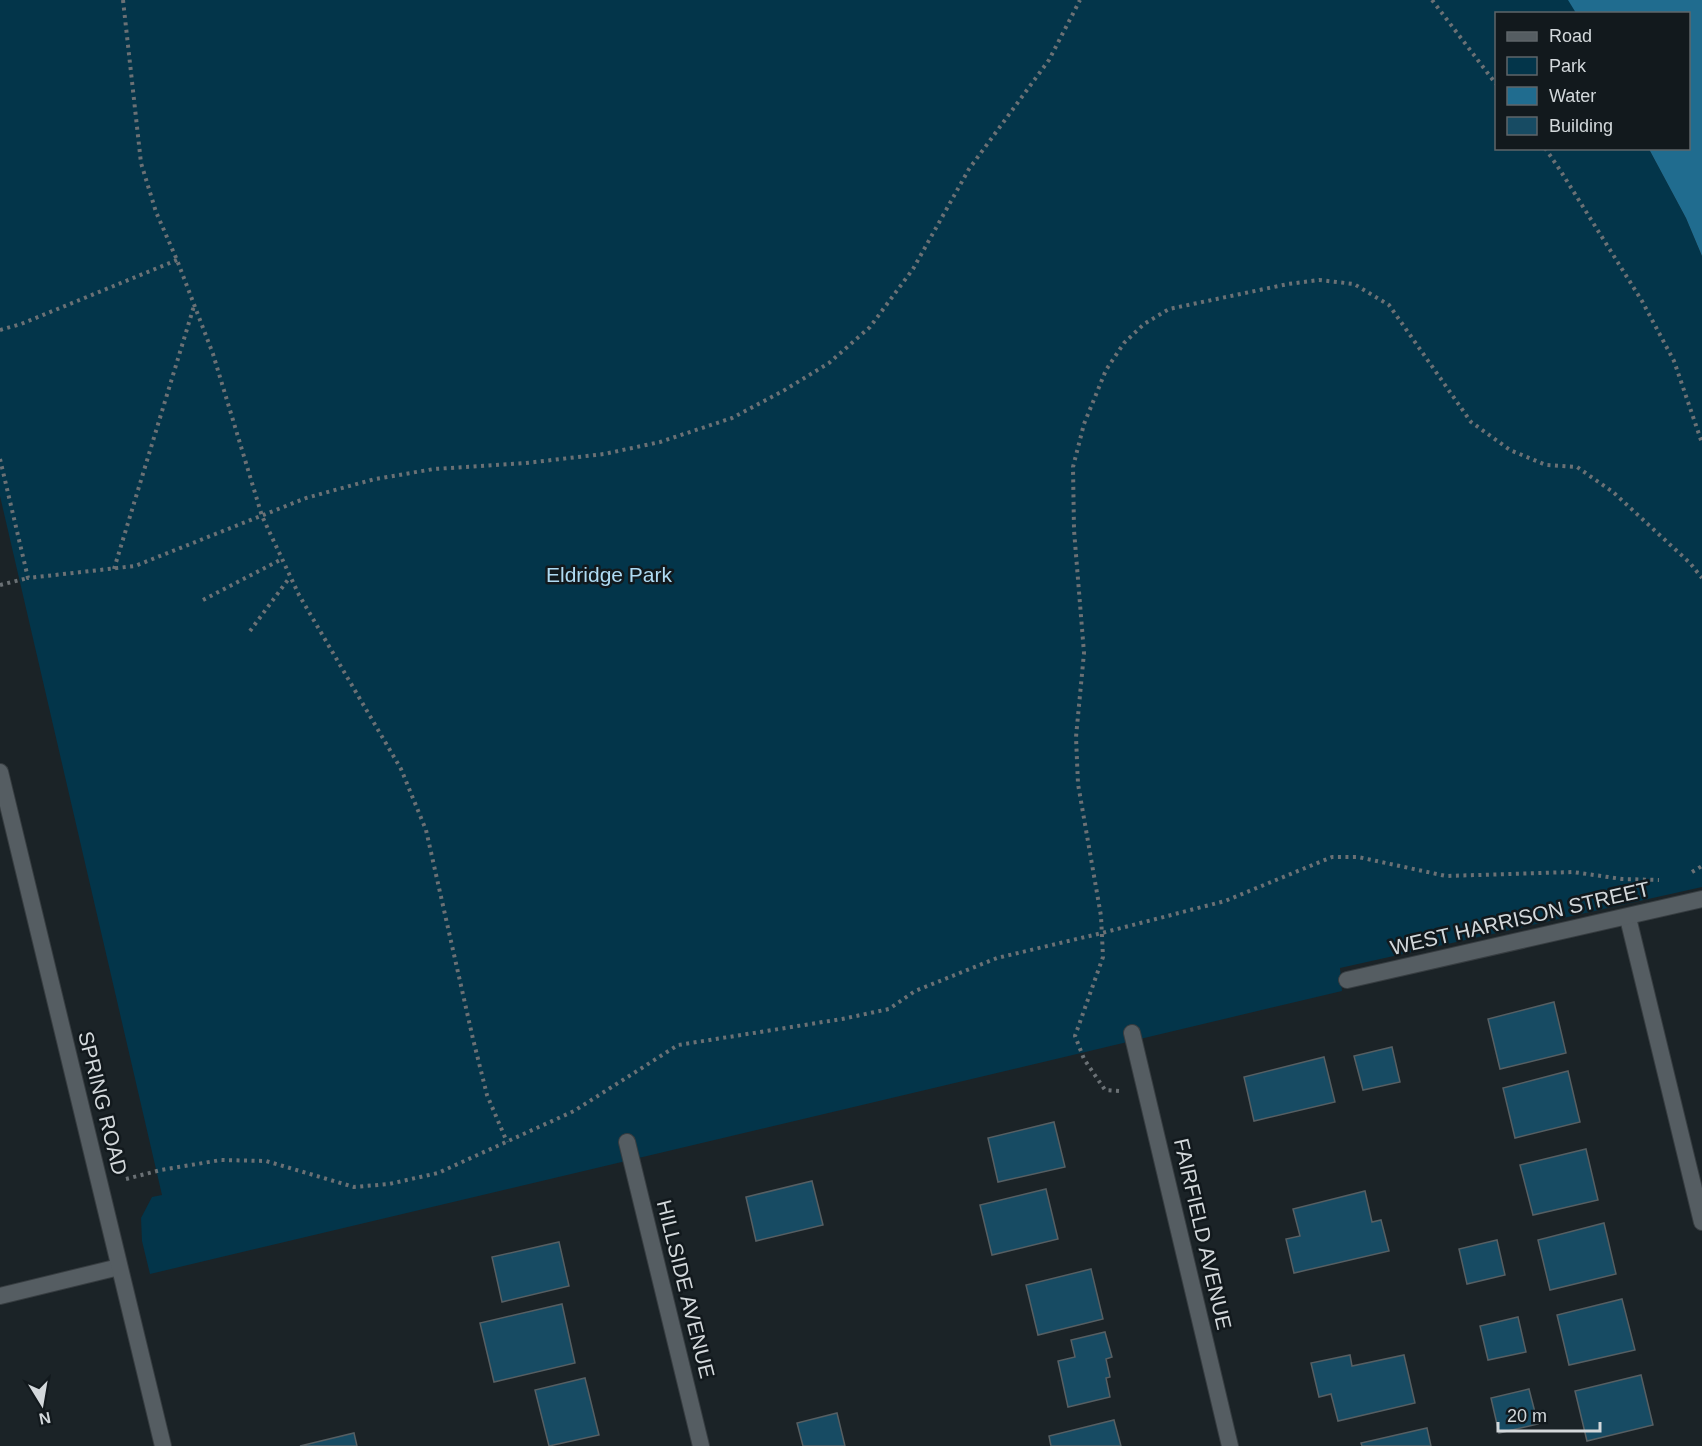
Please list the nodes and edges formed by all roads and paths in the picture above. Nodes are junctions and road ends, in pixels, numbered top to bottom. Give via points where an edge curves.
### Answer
1 (123, 0) edge
2 (1080, 0) edge
3 (1432, 0) edge
4 (1495, 81) edge
5 (1546, 150) edge
6 (177, 260) junction
7 (194, 306) junction
8 (0, 330) edge
9 (1702, 443) edge
10 (0, 459) edge
11 (262, 516) junction
12 (282, 559) junction
13 (114, 568) junction
14 (290, 577) junction
15 (27, 578) junction
16 (1702, 578) edge
17 (0, 585) edge
18 (203, 600) dead end
19 (250, 631) dead end
20 (0, 772) edge
21 (1702, 866) edge
22 (1689, 873) dead end
23 (1665, 878) dead end
24 (1702, 899) edge
25 (1628, 918) junction
26 (1102, 933) junction
27 (1347, 980) dead end
28 (1132, 1033) dead end
29 (1147, 1094) junction
30 (507, 1142) junction
31 (627, 1142) dead end
32 (100, 1186) junction
33 (1702, 1222) edge
34 (119, 1267) junction
35 (0, 1296) edge
36 (163, 1446) edge
37 (701, 1446) edge
38 (1230, 1446) edge

1 - 6 path via 141,163
2 - 11 path via 1049,60 969,169 913,269 870,327 829,363 732,418 660,442 604,454 375,478 306,498
3 - 4 path
5 - 9 path via 1642,301 1674,361
6 - 7 path
6 - 8 path
7 - 11 path via 213,354
7 - 13 path
10 - 15 path
11 - 12 path
11 - 13 path via 135,566
12 - 14 path
12 - 18 path
13 - 15 path
14 - 19 path
14 - 30 path via 401,769 426,830 487,1095
15 - 17 path
16 - 26 path via 1613,492 1577,467 1546,465 1510,450 1471,422 1389,305 1354,284 1319,280 1288,284 1169,309 1144,324 1124,343 1106,370 1084,424 1073,467 1084,653 1076,737 1078,784
20 - 32 street, SPRING ROAD
21 - 22 path
23 - 26 path via 1622,879 1573,872 1446,876 1358,857 1332,856 1225,900
24 - 25 street, WEST HARRISON STREET
25 - 27 street, WEST HARRISON STREET
25 - 33 street
26 - 29 path via 1103,957 1075,1036 1084,1059 1105,1090
26 - 30 path via 997,957 915,991 889,1009 678,1045 574,1111
28 - 29 street, FAIRFIELD AVENUE
29 - 38 street, FAIRFIELD AVENUE
30 - 32 path via 438,1173 389,1184 354,1187 266,1161 221,1160
31 - 37 street, HILLSIDE AVENUE
32 - 34 street, SPRING ROAD
34 - 35 street
34 - 36 street, SPRING ROAD

